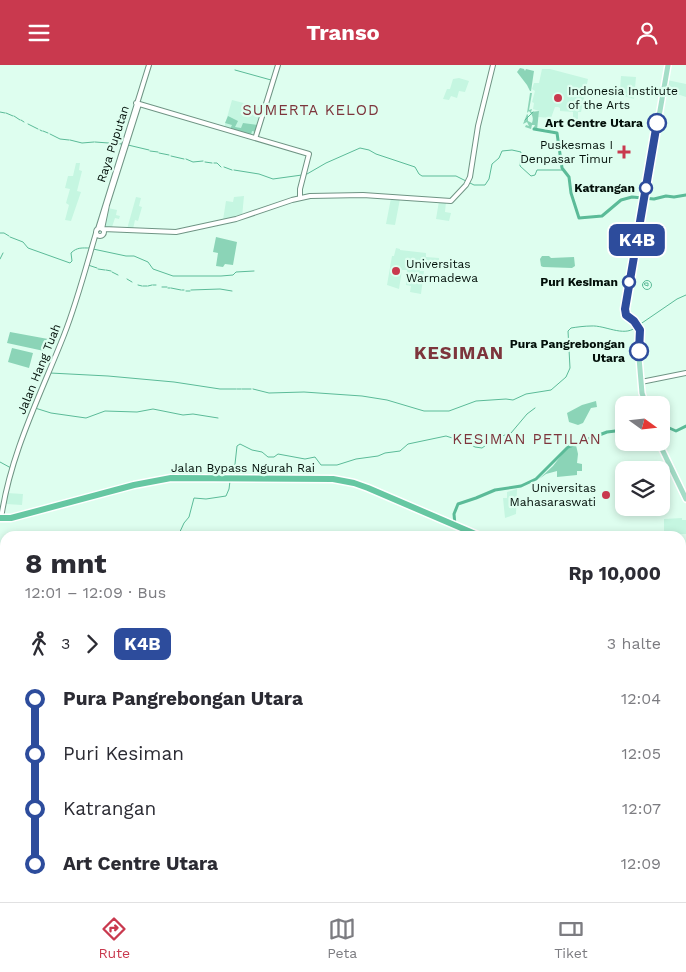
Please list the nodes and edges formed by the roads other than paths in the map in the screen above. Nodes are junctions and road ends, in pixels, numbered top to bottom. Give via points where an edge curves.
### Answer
1 (149, 65) edge
2 (278, 65) edge
3 (493, 65) edge
4 (668, 65) edge
5 (138, 105) junction
6 (255, 138) junction
7 (300, 197) junction
8 (101, 232) junction
9 (686, 373) edge
10 (641, 382) junction
11 (643, 396) edge
12 (663, 451) edge
13 (686, 499) edge
14 (2, 519) edge
15 (459, 528) junction
16 (465, 531) edge
17 (467, 531) edge

1 - 5 main road, Raya Puputan
2 - 6 main road
3 - 7 main road via 468,182 452,199 364,195
4 - 10 main road via 625,310 641,332 638,345
5 - 6 main road
5 - 8 main road, Raya Puputan
6 - 7 main road via 309,155
7 - 8 main road, Jalan Hang Tuah via 236,219 176,232 110,229
8 - 14 main road, Jalan Hang Tuah via 94,243 70,321 21,441 8,481
9 - 10 main road
10 - 11 main road
12 - 13 main road
14 - 15 highway, Jalan Bypass Ngurah Rai via 148,484 178,480 333,479 354,483
15 - 16 highway, Jalan Bypass Ngurah Rai
15 - 17 highway, Jalan Bypass Ngurah Rai

